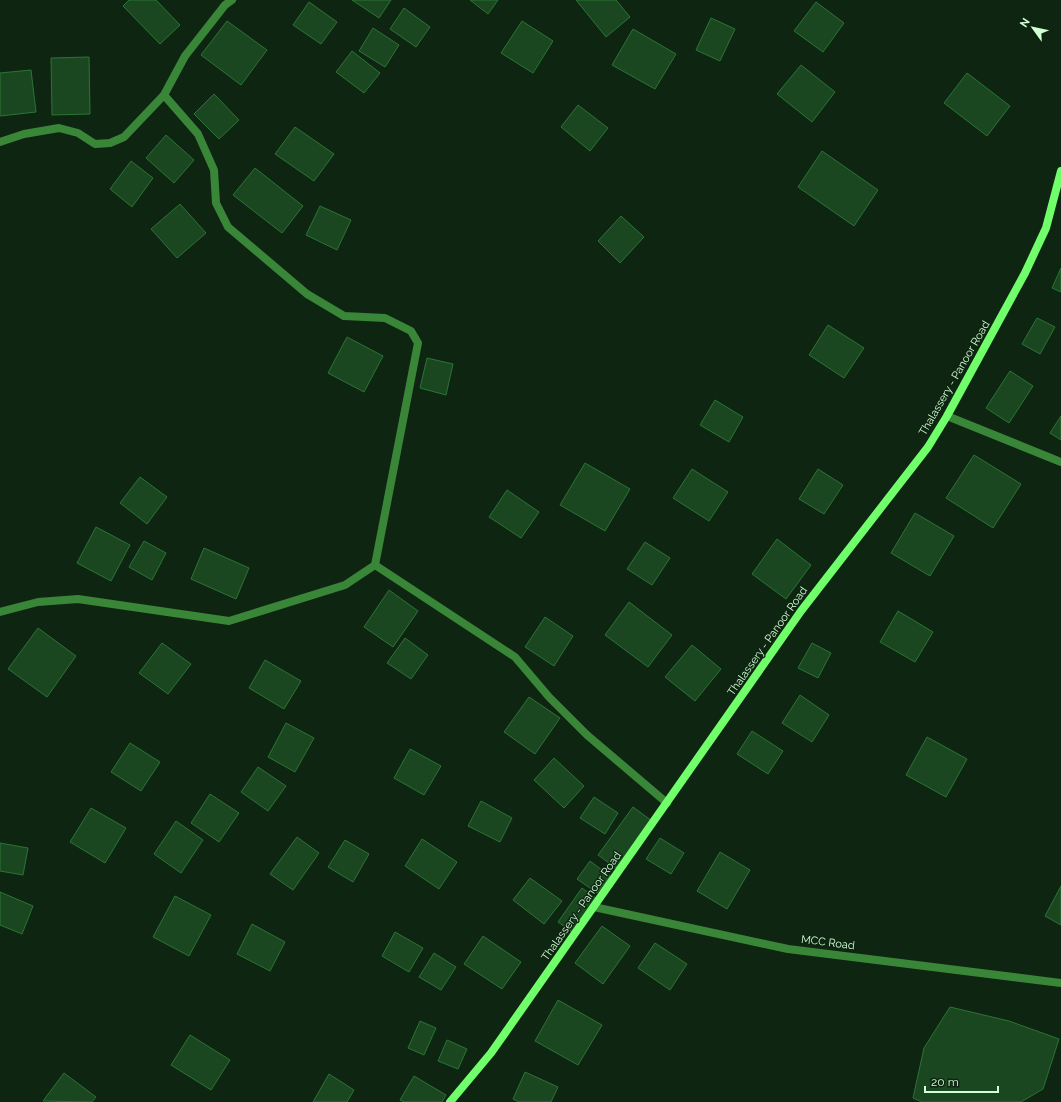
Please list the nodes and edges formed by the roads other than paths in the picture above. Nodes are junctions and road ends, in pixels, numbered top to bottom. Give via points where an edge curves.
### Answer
1 (232, 0) edge
2 (164, 95) junction
3 (0, 142) edge
4 (1061, 171) edge
5 (947, 416) junction
6 (1061, 462) edge
7 (375, 565) junction
8 (0, 612) edge
9 (667, 802) junction
10 (594, 907) junction
11 (1061, 983) edge
12 (450, 1102) edge

1 - 2 street via 225,5 185,56
2 - 3 street via 124,136 110,143 95,144 78,132 59,128 24,134
2 - 7 street via 198,134 214,170 216,203 228,227 307,294 344,316 385,318 411,331 418,344
4 - 5 main road, Thalassery - Panoor Road via 1046,228 1025,273
5 - 6 street
5 - 9 main road, Thalassery - Panoor Road via 928,446 801,611
7 - 8 street via 345,585 229,621 78,599 38,602
7 - 9 street via 515,657 587,735
9 - 10 main road, Thalassery - Panoor Road
10 - 11 street, MCC Road via 788,948
10 - 12 main road, Thalassery - Panoor Road via 491,1053

